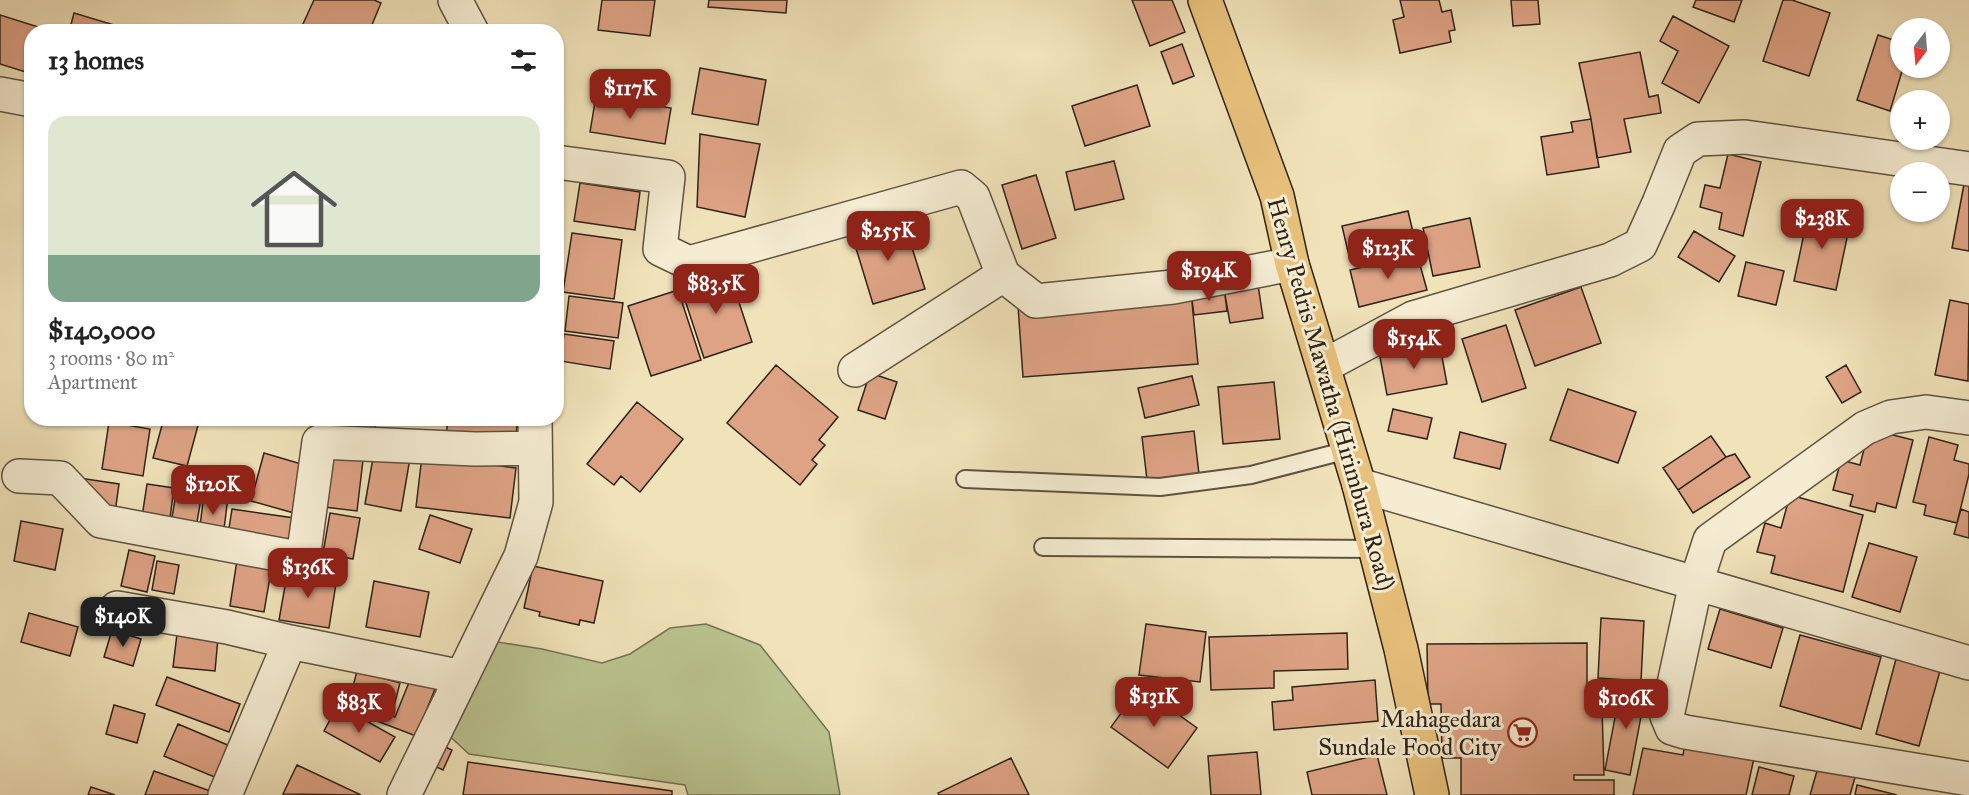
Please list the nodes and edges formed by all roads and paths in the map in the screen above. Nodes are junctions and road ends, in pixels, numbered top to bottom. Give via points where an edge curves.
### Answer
1 (455, 0) edge
2 (1205, 0) edge
3 (468, 24) edge
4 (0, 94) edge
5 (24, 98) edge
6 (564, 163) edge
7 (1969, 169) edge
8 (1292, 264) junction
9 (1003, 275) junction
10 (1324, 366) junction
11 (855, 370) dead end
12 (1969, 418) edge
13 (535, 433) edge
14 (1348, 450) junction
15 (19, 476) dead end
16 (965, 479) dead end
17 (1359, 485) junction
18 (1043, 547) dead end
19 (1375, 549) junction
20 (1696, 583) junction
21 (117, 608) dead end
22 (290, 642) junction
23 (1969, 663) edge
24 (462, 677) junction
25 (1969, 779) edge
26 (225, 795) edge
27 (404, 795) edge
28 (1432, 795) edge

1 - 3 street
2 - 8 main road, Henry Pedris Mawatha (Hirimbura Road) via 1277,196
4 - 5 street
6 - 9 street via 668,177 660,249 689,263 961,187 973,197
7 - 10 street via 1744,137 1698,139 1680,151 1640,245 1610,260 1413,318
8 - 9 street via 1173,287 1036,301
8 - 10 main road, Henry Pedris Mawatha (Hirimbura Road)
9 - 11 street
10 - 14 main road, Henry Pedris Mawatha (Hirimbura Road)
12 - 20 street via 1926,412 1891,417 1865,428 1710,540
13 - 15 street via 475,449 319,442 303,559 101,521 60,478
13 - 24 street via 536,502 520,556
14 - 16 lane via 1251,475 1160,487
14 - 17 main road, Henry Pedris Mawatha (Hirimbura Road)
17 - 19 main road, Henry Pedris Mawatha (Hirimbura Road)
17 - 20 street
18 - 19 lane
19 - 28 main road, Henry Pedris Mawatha (Hirimbura Road)
20 - 23 street
20 - 25 street via 1667,716 1672,728
21 - 22 street
22 - 24 street
22 - 26 street
24 - 27 street

